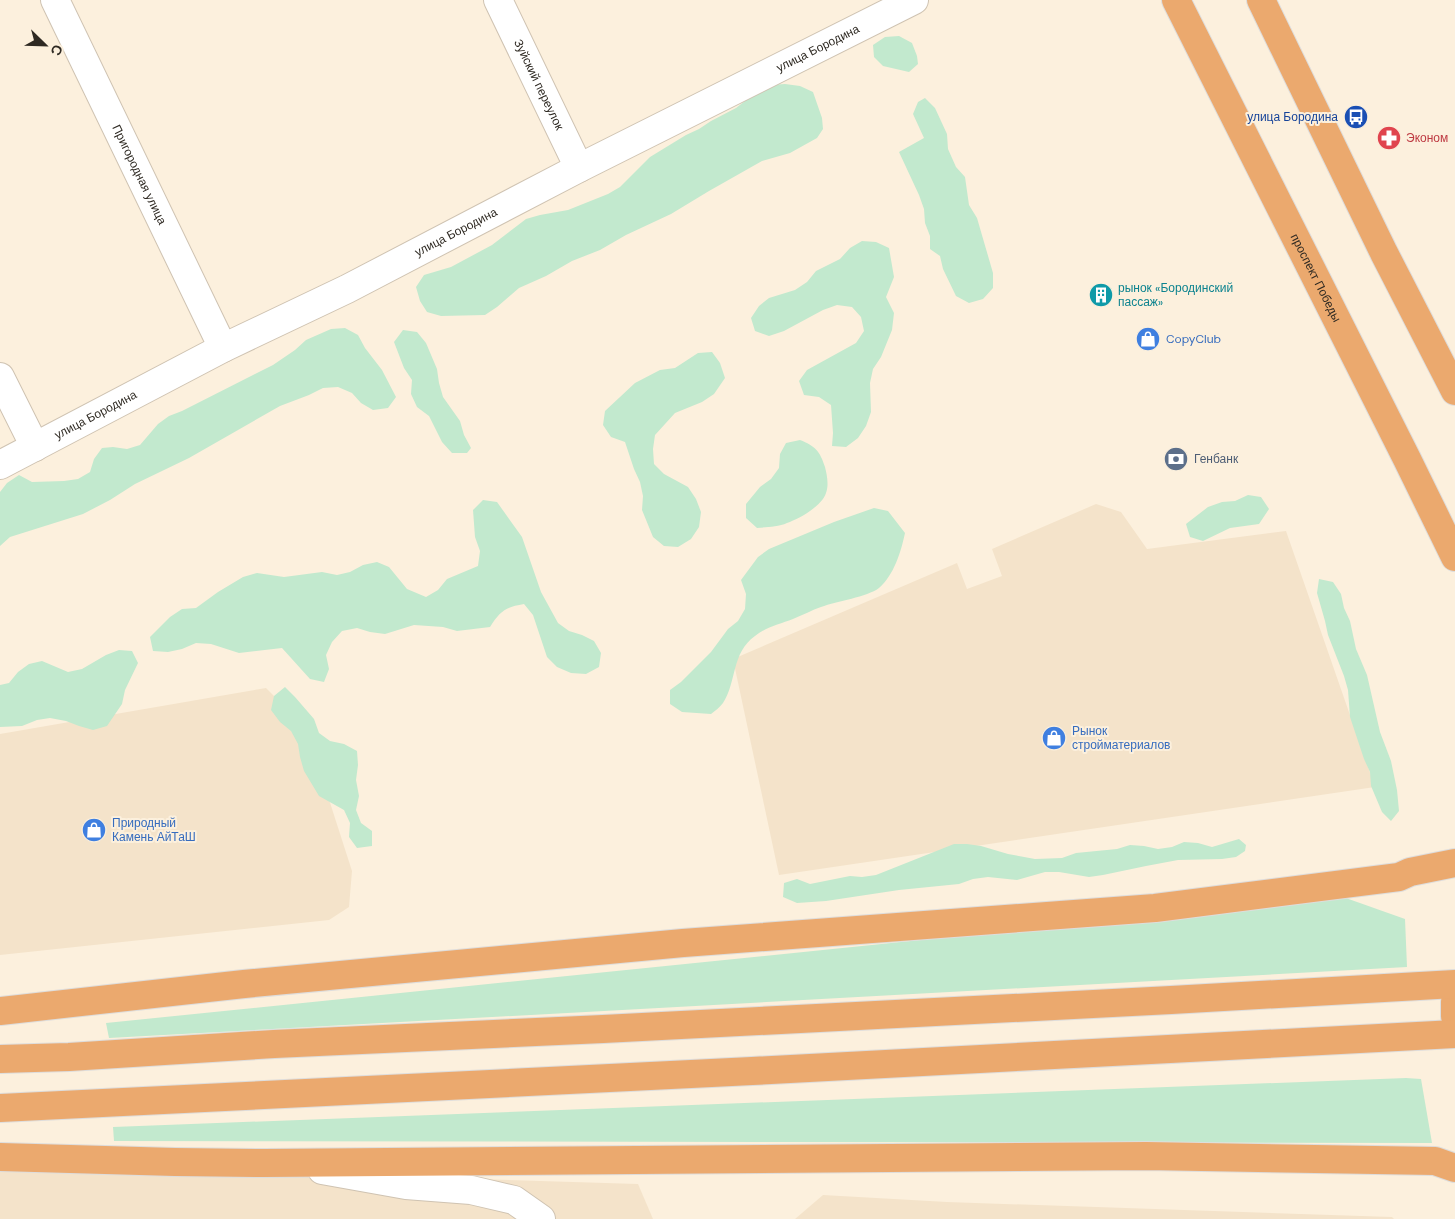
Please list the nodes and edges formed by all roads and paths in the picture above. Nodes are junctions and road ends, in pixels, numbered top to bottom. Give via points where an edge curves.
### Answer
1 (55, 0) edge
2 (498, 0) edge
3 (914, 0) edge
4 (1176, 0) edge
5 (1261, 0) edge
6 (579, 168) junction
7 (223, 348) junction
8 (0, 377) edge
9 (1455, 392) edge
10 (35, 447) junction
11 (0, 465) edge
12 (1455, 557) edge
13 (1455, 864) edge
14 (1455, 984) edge
15 (1455, 1002) edge
16 (0, 1011) edge
17 (1455, 1016) edge
18 (1455, 1034) edge
19 (0, 1059) edge
20 (0, 1108) edge
21 (0, 1157) edge
22 (264, 1163) junction
23 (1455, 1168) edge
24 (540, 1219) edge

1 - 7 street, Пригородная улица
2 - 6 street, Зуйский переулок
3 - 6 street, улица Бородина
4 - 12 main road, проспект Победы
5 - 9 main road
6 - 7 street, улица Бородина via 347,289
7 - 10 street, улица Бородина
8 - 10 street
10 - 11 street, улица Бородина
13 - 16 main road via 1399,877 1155,908 683,943 244,984
14 - 19 main road
15 - 17 main road
18 - 20 main road
21 - 22 main road
22 - 23 main road via 1146,1156 1435,1161
22 - 24 street via 406,1185 471,1190 514,1200

